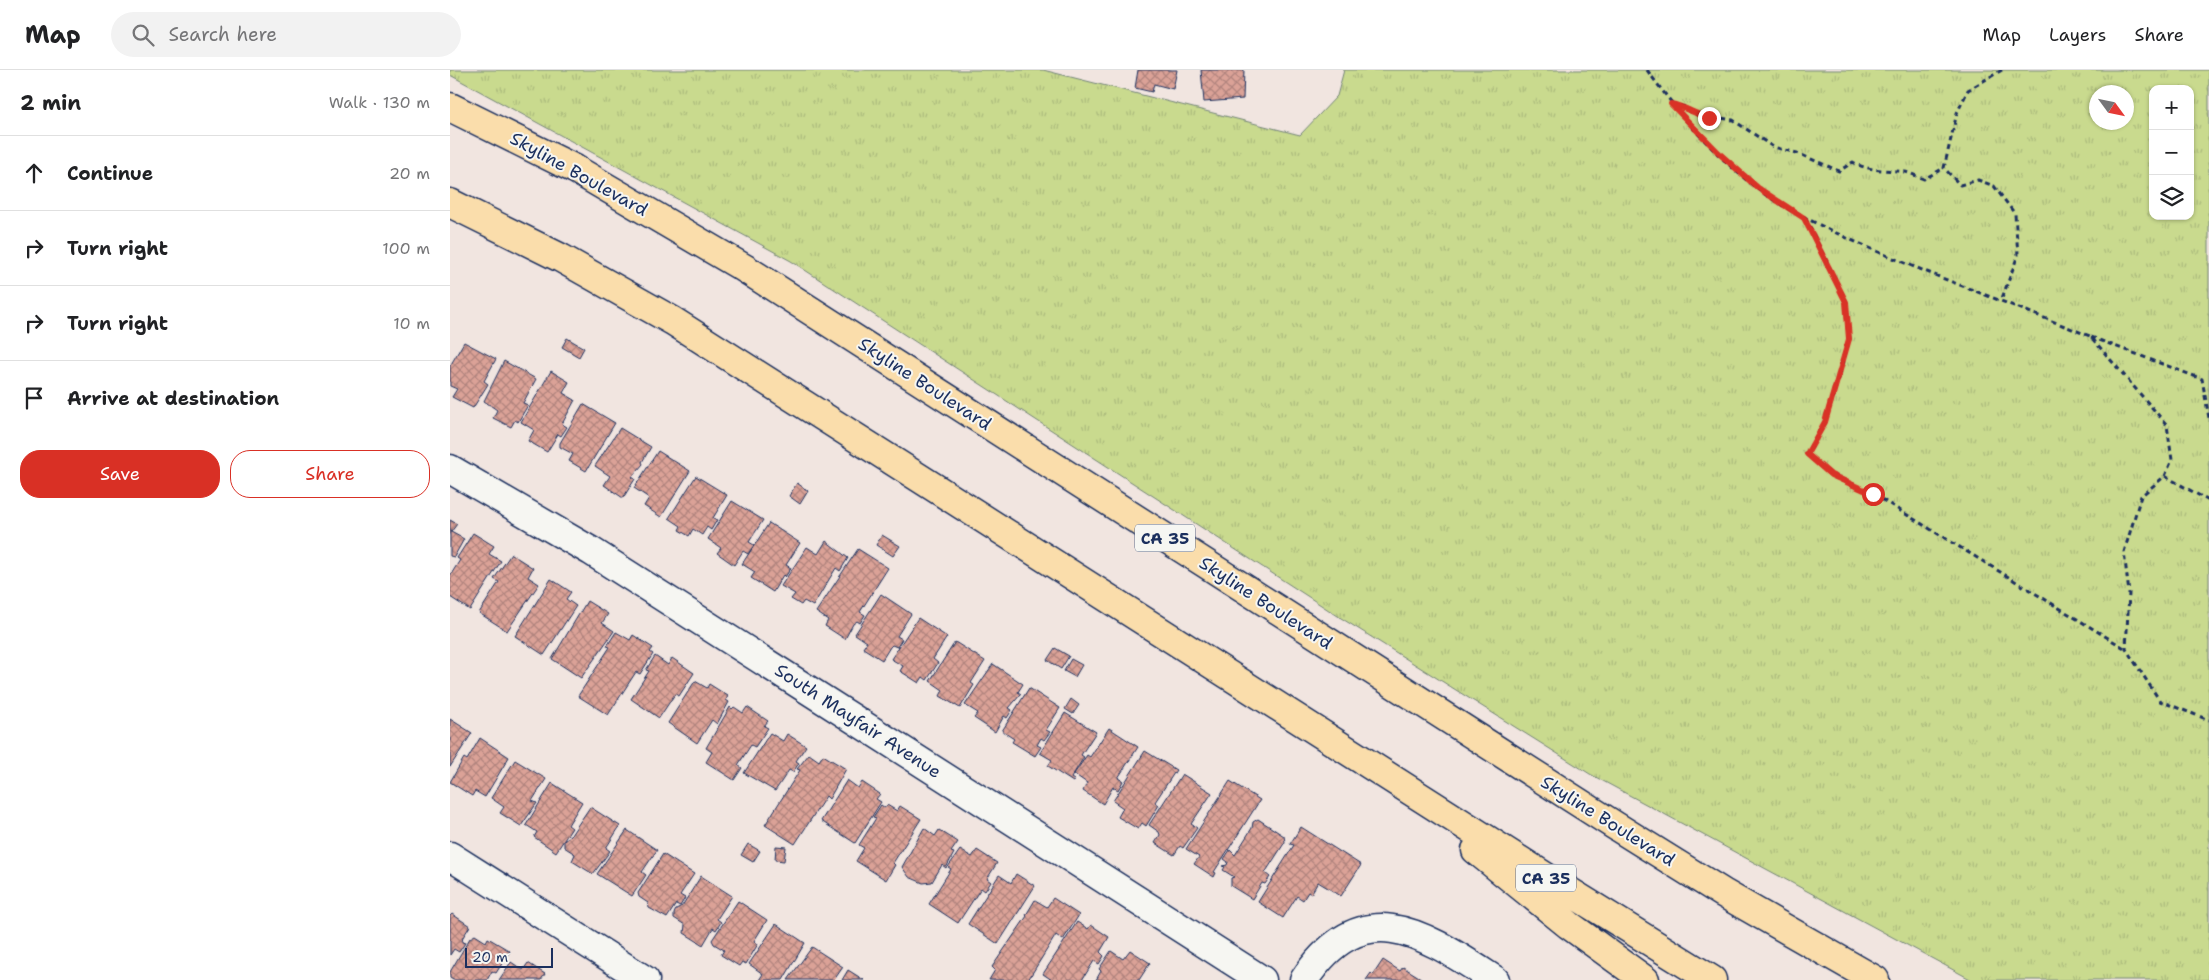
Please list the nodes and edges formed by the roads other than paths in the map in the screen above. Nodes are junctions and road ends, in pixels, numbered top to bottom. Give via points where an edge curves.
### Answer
1 (450, 106) edge
2 (450, 203) edge
3 (450, 469) edge
4 (1382, 773) junction
5 (450, 856) edge
6 (645, 980) edge
7 (1262, 980) edge
8 (1304, 980) edge
9 (1495, 980) edge
10 (1645, 980) edge
11 (1712, 980) edge
12 (1875, 980) edge

1 - 12 main road, Skyline Boulevard / CA 35 via 575,169 744,268 1630,835
2 - 4 main road, CA 35 via 561,258 672,321
3 - 7 street, South Mayfair Avenue via 591,551
4 - 10 main road via 1520,887
4 - 11 main road, CA 35
5 - 6 street
8 - 9 street via 1325,952 1347,937 1374,928 1398,929 1420,935

